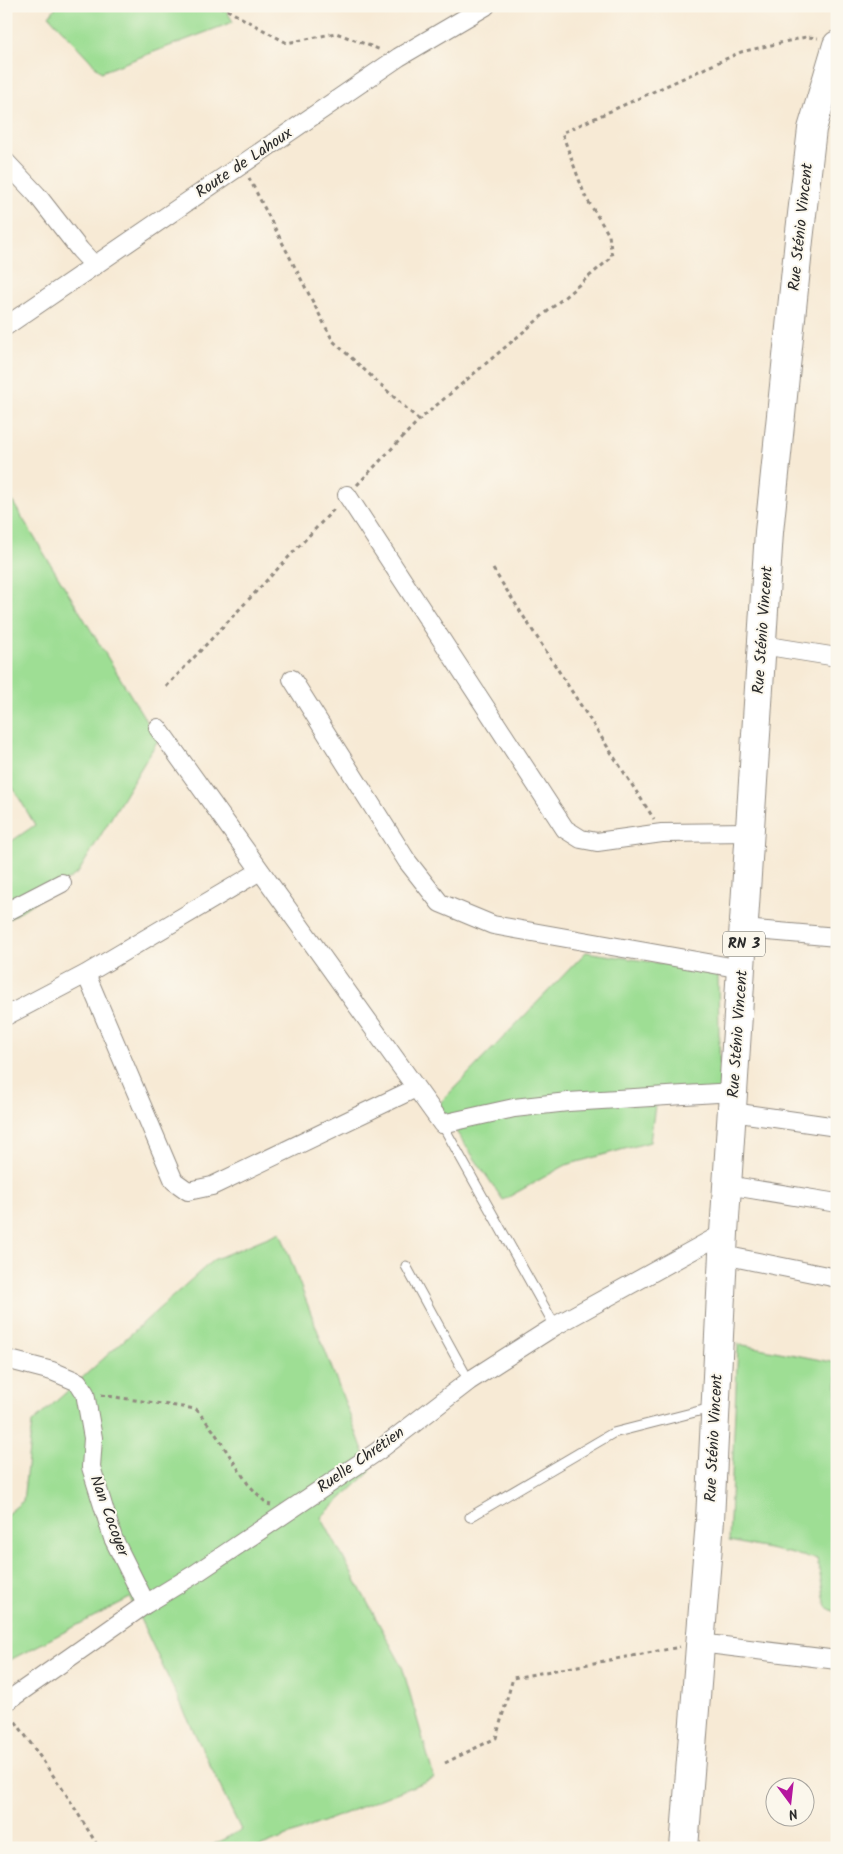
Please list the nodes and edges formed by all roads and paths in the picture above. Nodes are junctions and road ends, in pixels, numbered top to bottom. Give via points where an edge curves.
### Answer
1 (220, 6) edge
2 (486, 6) edge
3 (829, 42) edge
4 (399, 57) junction
5 (6, 162) edge
6 (242, 165) junction
7 (95, 266) junction
8 (6, 326) edge
9 (419, 420) junction
10 (347, 495) junction
11 (493, 569) dead end
12 (762, 645) junction
13 (837, 657) edge
14 (292, 679) dead end
15 (166, 687) dead end
16 (158, 728) dead end
17 (750, 832) junction
18 (662, 833) junction
19 (260, 870) junction
20 (62, 883) dead end
21 (6, 912) edge
22 (745, 929) junction
23 (837, 937) edge
24 (742, 969) junction
25 (86, 974) junction
26 (6, 1016) edge
27 (416, 1088) junction
28 (733, 1102) junction
29 (442, 1124) junction
30 (837, 1127) edge
31 (727, 1185) junction
32 (837, 1203) edge
33 (724, 1244) junction
34 (406, 1266) dead end
35 (837, 1278) edge
36 (555, 1326) junction
37 (6, 1359) edge
38 (469, 1381) junction
39 (85, 1393) junction
40 (716, 1406) junction
41 (291, 1509) junction
42 (470, 1518) dead end
43 (146, 1604) junction
44 (700, 1643) junction
45 (837, 1660) edge
46 (6, 1702) edge
47 (6, 1708) edge
48 (445, 1763) dead end
49 (99, 1848) edge
50 (684, 1848) edge

1 - 4 path via 287,43 336,33
2 - 4 street, Route de Lahoux
3 - 9 path via 806,37 742,52 562,134 585,196 609,235 612,257
3 - 12 main road, Rue Sténio Vincent / RN 3 via 812,129 804,194 769,532
4 - 6 street, Route de Lahoux
5 - 7 street
6 - 7 street, Route de Lahoux
6 - 9 path via 334,341
7 - 8 street, Route de Lahoux
9 - 10 path
10 - 15 path
10 - 18 street via 566,829 581,839 597,842
11 - 18 path
12 - 13 street
12 - 17 main road, Rue Sténio Vincent / RN 3
14 - 24 street via 408,860 440,904 493,925
16 - 19 street
17 - 18 street
17 - 22 main road, Rue Sténio Vincent / RN 3
19 - 25 street
19 - 27 street
20 - 21 street
22 - 23 street
22 - 24 main road, Rue Sténio Vincent / RN 3
24 - 28 main road, Rue Sténio Vincent / RN 3
25 - 26 street
25 - 27 street via 174,1181 188,1191 212,1186
27 - 29 street
28 - 29 street via 568,1102 514,1108
28 - 30 street
28 - 31 main road, Rue Sténio Vincent / RN 3
29 - 36 lane
31 - 32 street
31 - 33 main road, Rue Sténio Vincent / RN 3
33 - 35 street
33 - 36 street, Ruelle Chrétien
33 - 40 main road, Rue Sténio Vincent / RN 3
34 - 38 lane
36 - 38 street, Ruelle Chrétien
37 - 39 street via 52,1370 78,1382
38 - 41 street, Ruelle Chrétien via 378,1451
39 - 41 path via 196,1409 248,1484 267,1504
39 - 43 street, Nan Cocoyer via 93,1438 91,1467 113,1538
40 - 42 lane via 613,1433
40 - 44 main road, Rue Sténio Vincent / RN 3
41 - 43 street, Ruelle Chrétien
43 - 46 street, Ruelle Chrétien
44 - 45 street
44 - 48 path via 513,1678 496,1738
44 - 50 main road, Rue Sténio Vincent / RN 3
47 - 49 path

